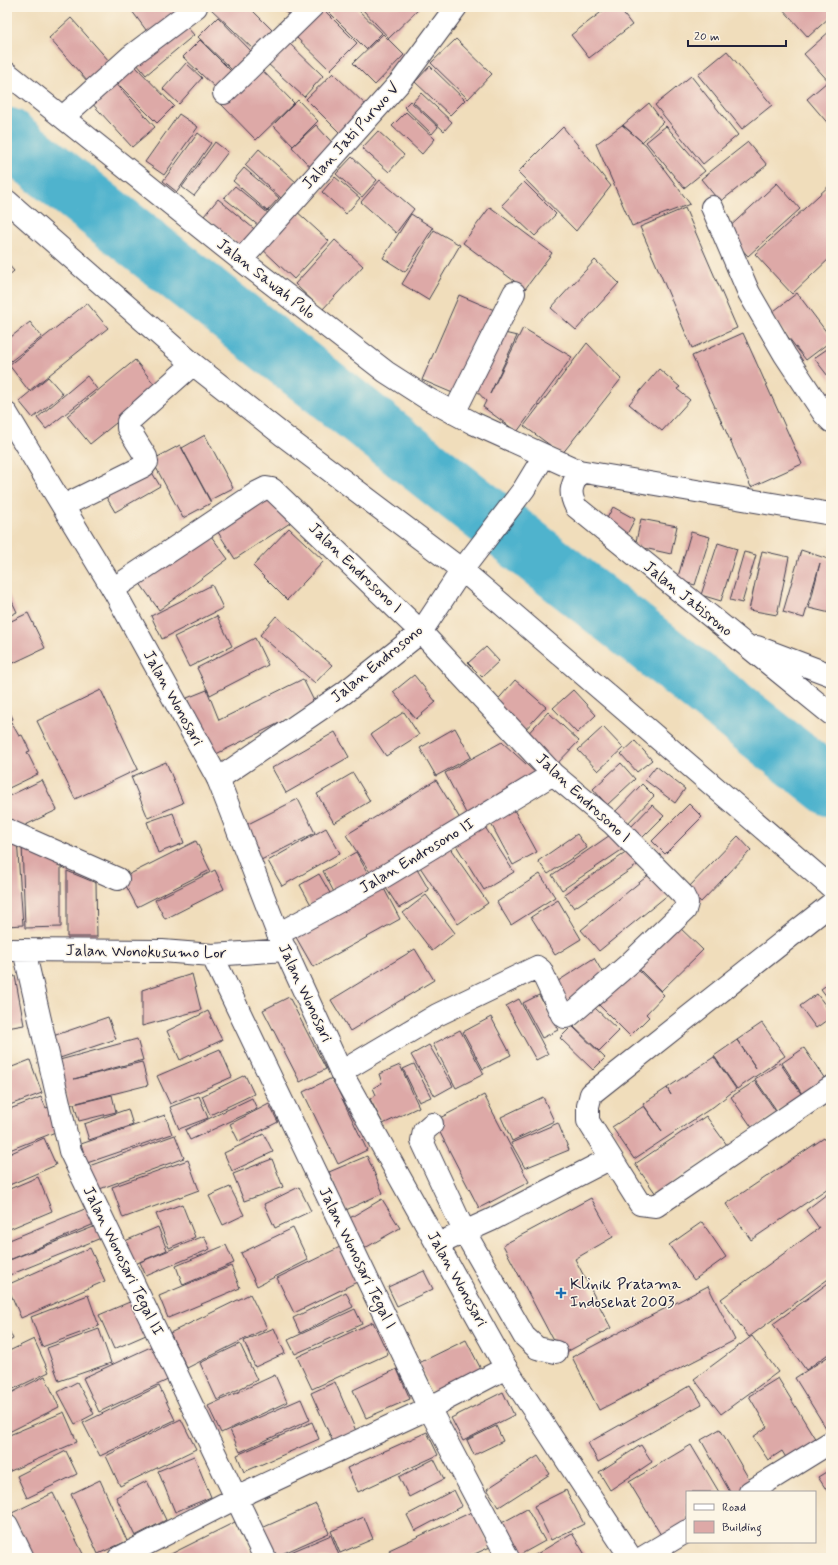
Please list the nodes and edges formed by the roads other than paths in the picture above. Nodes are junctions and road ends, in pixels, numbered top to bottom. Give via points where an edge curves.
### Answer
1 (196, 7) edge
2 (312, 7) edge
3 (456, 7) edge
4 (7, 73) edge
5 (224, 93) dead end
6 (63, 117) junction
7 (7, 201) edge
8 (712, 207) dead end
9 (241, 260) junction
10 (514, 292) dead end
11 (193, 364) junction
12 (454, 413) junction
13 (7, 414) edge
14 (831, 421) edge
15 (544, 456) junction
16 (580, 471) junction
17 (63, 506) junction
18 (831, 514) edge
19 (468, 564) junction
20 (113, 589) junction
21 (420, 632) junction
22 (739, 640) junction
23 (831, 675) edge
24 (831, 714) edge
25 (552, 774) junction
26 (218, 779) junction
27 (7, 830) edge
28 (118, 880) dead end
29 (831, 887) edge
30 (831, 904) edge
31 (282, 942) junction
32 (15, 950) edge
33 (212, 955) junction
34 (341, 1072) junction
35 (831, 1086) edge
36 (432, 1124) dead end
37 (611, 1158) junction
38 (464, 1232) junction
39 (438, 1244) junction
40 (556, 1352) dead end
41 (506, 1368) junction
42 (429, 1408) junction
43 (831, 1442) edge
44 (752, 1491) edge
45 (236, 1498) junction
46 (7, 1525) edge
47 (686, 1532) edge
48 (23, 1558) edge
49 (119, 1558) edge
50 (265, 1558) edge
51 (508, 1558) edge
52 (631, 1558) edge
53 (642, 1558) edge

1 - 6 street via 131,56
2 - 5 street
3 - 9 street, Jalan Jati Purwo V via 402,80 307,183
4 - 6 street, Jalan Sawah Pulo
6 - 9 street, Jalan Sawah Pulo
7 - 11 street
8 - 14 street via 750,293 785,355
9 - 12 street, Jalan Sawah Pulo via 386,372
10 - 12 street
11 - 17 street via 128,422 128,428 146,457 147,462 144,466
11 - 19 street via 284,436
12 - 15 street, Jalan Sawah Pulo
13 - 17 street, Jalan Wonosari
15 - 16 street
15 - 19 street, Jalan Endrosono via 524,489
16 - 18 street
16 - 22 street, Jalan Jatisrono via 571,488 571,498 576,507
17 - 20 street, Jalan Wonosari
19 - 21 street, Jalan Endrosono
19 - 29 street
20 - 21 street, Jalan Endrosono I via 266,488 272,489
20 - 26 street, Jalan Wonosari
21 - 25 street, Jalan Endrosono I
21 - 26 street, Jalan Endrosono via 344,693
22 - 23 street
22 - 24 street, Jalan Jatisrono
25 - 31 street, Jalan Endrosono II
25 - 34 street, Jalan Endrosono I via 613,824 683,895 687,903 684,910 630,963 569,1016 562,1015 541,970 537,967 437,1015
26 - 31 street, Jalan Wonosari
27 - 28 street
30 - 37 street via 591,1094 588,1121
31 - 33 street, Jalan Wonokusumo Lor
31 - 34 street, Jalan Wonosari
32 - 33 street, Jalan Wonokusumo Lor via 162,951
32 - 45 street, Jalan Wonosari Tegal II via 70,1151
33 - 42 street, Jalan Wonosari Tegal I
34 - 39 street, Jalan Wonosari
35 - 37 street via 656,1206 640,1204
36 - 38 street via 424,1131 422,1141
37 - 38 street
38 - 39 street
38 - 40 street via 524,1336 537,1348
39 - 41 street, Jalan Wonosari
41 - 42 street
41 - 52 street, Jalan Wonosari
42 - 45 street
42 - 51 street, Jalan Wonosari Tegal I
43 - 44 street
45 - 49 street
45 - 50 street, Jalan Wonosari Tegal II
46 - 48 street
47 - 53 street

